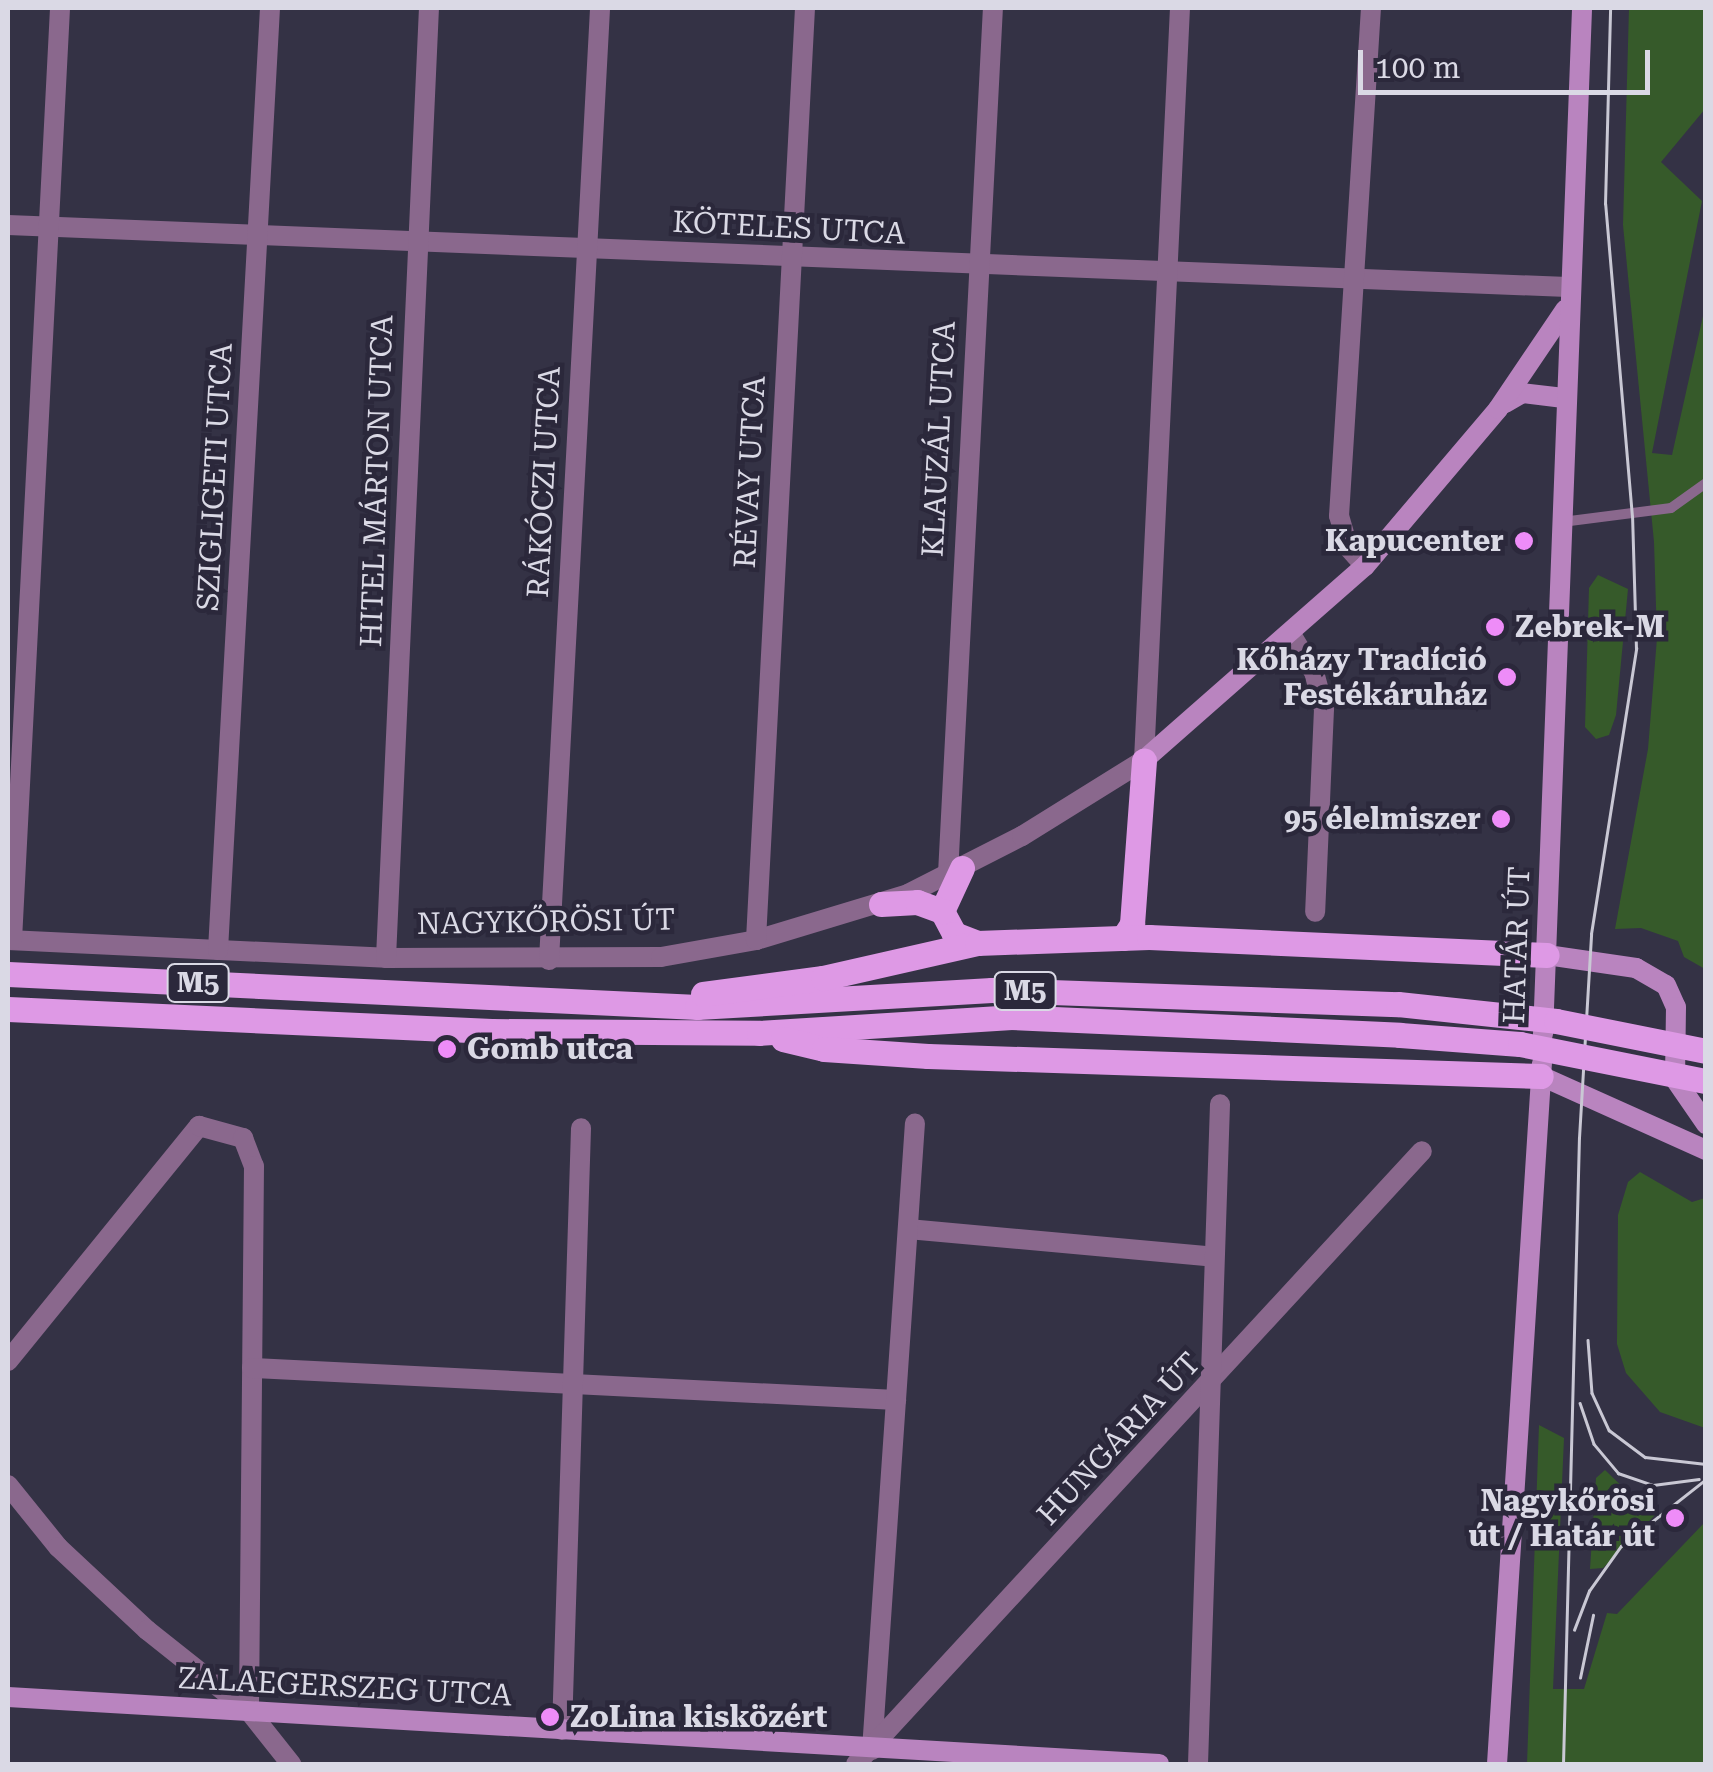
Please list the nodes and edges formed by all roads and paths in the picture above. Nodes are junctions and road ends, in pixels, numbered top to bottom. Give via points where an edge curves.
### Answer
1 (60, 8) edge
2 (270, 8) edge
3 (429, 8) edge
4 (600, 8) edge
5 (805, 8) edge
6 (993, 8) edge
7 (1180, 8) edge
8 (1370, 8) edge
9 (1582, 8) edge
10 (8, 225) edge
11 (48, 226) junction
12 (259, 234) junction
13 (417, 244) junction
14 (585, 248) junction
15 (791, 259) junction
16 (978, 266) junction
17 (1165, 273) junction
18 (1356, 282) junction
19 (1567, 298) junction
20 (1564, 398) junction
21 (1498, 410) junction
22 (1706, 483) edge
23 (1561, 522) junction
24 (1366, 566) junction
25 (1292, 636) junction
26 (1144, 760) junction
27 (956, 871) junction
28 (882, 904) junction
29 (942, 911) junction
30 (1315, 912) dead end
31 (1123, 938) junction
32 (10, 940) edge
33 (756, 940) junction
34 (978, 943) junction
35 (218, 950) junction
36 (1547, 955) junction
37 (386, 958) junction
38 (550, 960) junction
39 (8, 974) edge
40 (652, 1004) junction
41 (8, 1010) edge
42 (759, 1033) junction
43 (1706, 1051) edge
44 (1542, 1076) junction
45 (1706, 1081) edge
46 (1220, 1104) dead end
47 (915, 1123) dead end
48 (1706, 1124) edge
49 (581, 1128) dead end
50 (1706, 1150) edge
51 (1422, 1151) dead end
52 (908, 1229) junction
53 (1214, 1256) junction
54 (8, 1361) edge
55 (252, 1368) junction
56 (571, 1384) junction
57 (1211, 1386) junction
58 (896, 1400) junction
59 (8, 1485) edge
60 (8, 1697) edge
61 (249, 1711) junction
62 (562, 1730) junction
63 (872, 1756) edge
64 (292, 1764) edge
65 (856, 1764) edge
66 (1159, 1764) edge
67 (1198, 1764) edge
68 (1498, 1764) edge

1 - 11 street
2 - 12 street, SZIGLIGETI UTCA
3 - 13 street, HITEL MÁRTON UTCA
4 - 14 street, RÁKÓCZI UTCA
5 - 15 street, RÉVAY UTCA
6 - 16 street, KLAUZÁL UTCA
7 - 17 street
8 - 18 street
9 - 19 street, HATÁR ÚT
10 - 11 street, KÖTELES UTCA
11 - 12 street, KÖTELES UTCA
11 - 32 street
12 - 13 street, KÖTELES UTCA
12 - 35 street, SZIGLIGETI UTCA
13 - 14 street, KÖTELES UTCA
13 - 37 street, HITEL MÁRTON UTCA
14 - 15 street, KÖTELES UTCA
14 - 38 street, RÁKÓCZI UTCA
15 - 16 street, KÖTELES UTCA
15 - 33 street, RÉVAY UTCA
16 - 17 street, KÖTELES UTCA
16 - 27 street, KLAUZÁL UTCA
17 - 18 street, KÖTELES UTCA
17 - 26 street
18 - 19 street, KÖTELES UTCA
18 - 24 street via 1338,516 1348,547
19 - 20 street, HATÁR ÚT
19 - 21 street, NAGYKŐRÖSI ÚT
20 - 21 street via 1522,393
20 - 23 street, HATÁR ÚT
21 - 24 street, NAGYKŐRÖSI ÚT
22 - 23 lane via 1670,508
23 - 36 street, HATÁR ÚT
24 - 25 street, NAGYKŐRÖSI ÚT
25 - 26 street, NAGYKŐRÖSI ÚT
25 - 30 street via 1314,672 1324,708
26 - 27 street, NAGYKŐRÖSI ÚT
26 - 31 main road via 1132,924
27 - 28 street, NAGYKŐRÖSI ÚT
27 - 29 main road
28 - 29 main road via 917,902
28 - 33 street, NAGYKŐRÖSI ÚT
29 - 34 main road via 954,934
31 - 34 main road
31 - 36 main road
32 - 35 street, NAGYKŐRÖSI ÚT
33 - 38 street, NAGYKŐRÖSI ÚT via 661,957
34 - 40 main road via 823,978
35 - 37 street, NAGYKŐRÖSI ÚT
36 - 44 street, HATÁR ÚT
36 - 48 street via 1636,968 1666,985 1676,1007 1675,1079
37 - 38 street, NAGYKŐRÖSI ÚT
39 - 40 main road, M5
40 - 43 main road, M5, bridge via 748,1006 1030,990 1398,1004 1556,1021
41 - 42 main road, M5 via 491,1031
42 - 44 main road via 824,1049 928,1056
42 - 45 main road, M5, bridge via 1010,1016 1400,1035 1520,1044
44 - 50 street
44 - 68 street, HATÁR ÚT
46 - 53 street
47 - 52 street
49 - 56 street
51 - 57 street, HUNGÁRIA ÚT
52 - 53 street
52 - 58 street
53 - 57 street
54 - 55 street via 199,1126 244,1138 254,1166
55 - 56 street
55 - 61 street
56 - 58 street
56 - 62 street
57 - 63 street, HUNGÁRIA ÚT
57 - 67 street
58 - 63 street
59 - 61 street via 96,1582
60 - 61 street, ZALAEGERSZEG UTCA
61 - 62 street, ZALAEGERSZEG UTCA
61 - 64 street
62 - 63 street, ZALAEGERSZEG UTCA
63 - 65 street, HUNGÁRIA ÚT
63 - 66 street, ZALAEGERSZEG UTCA

